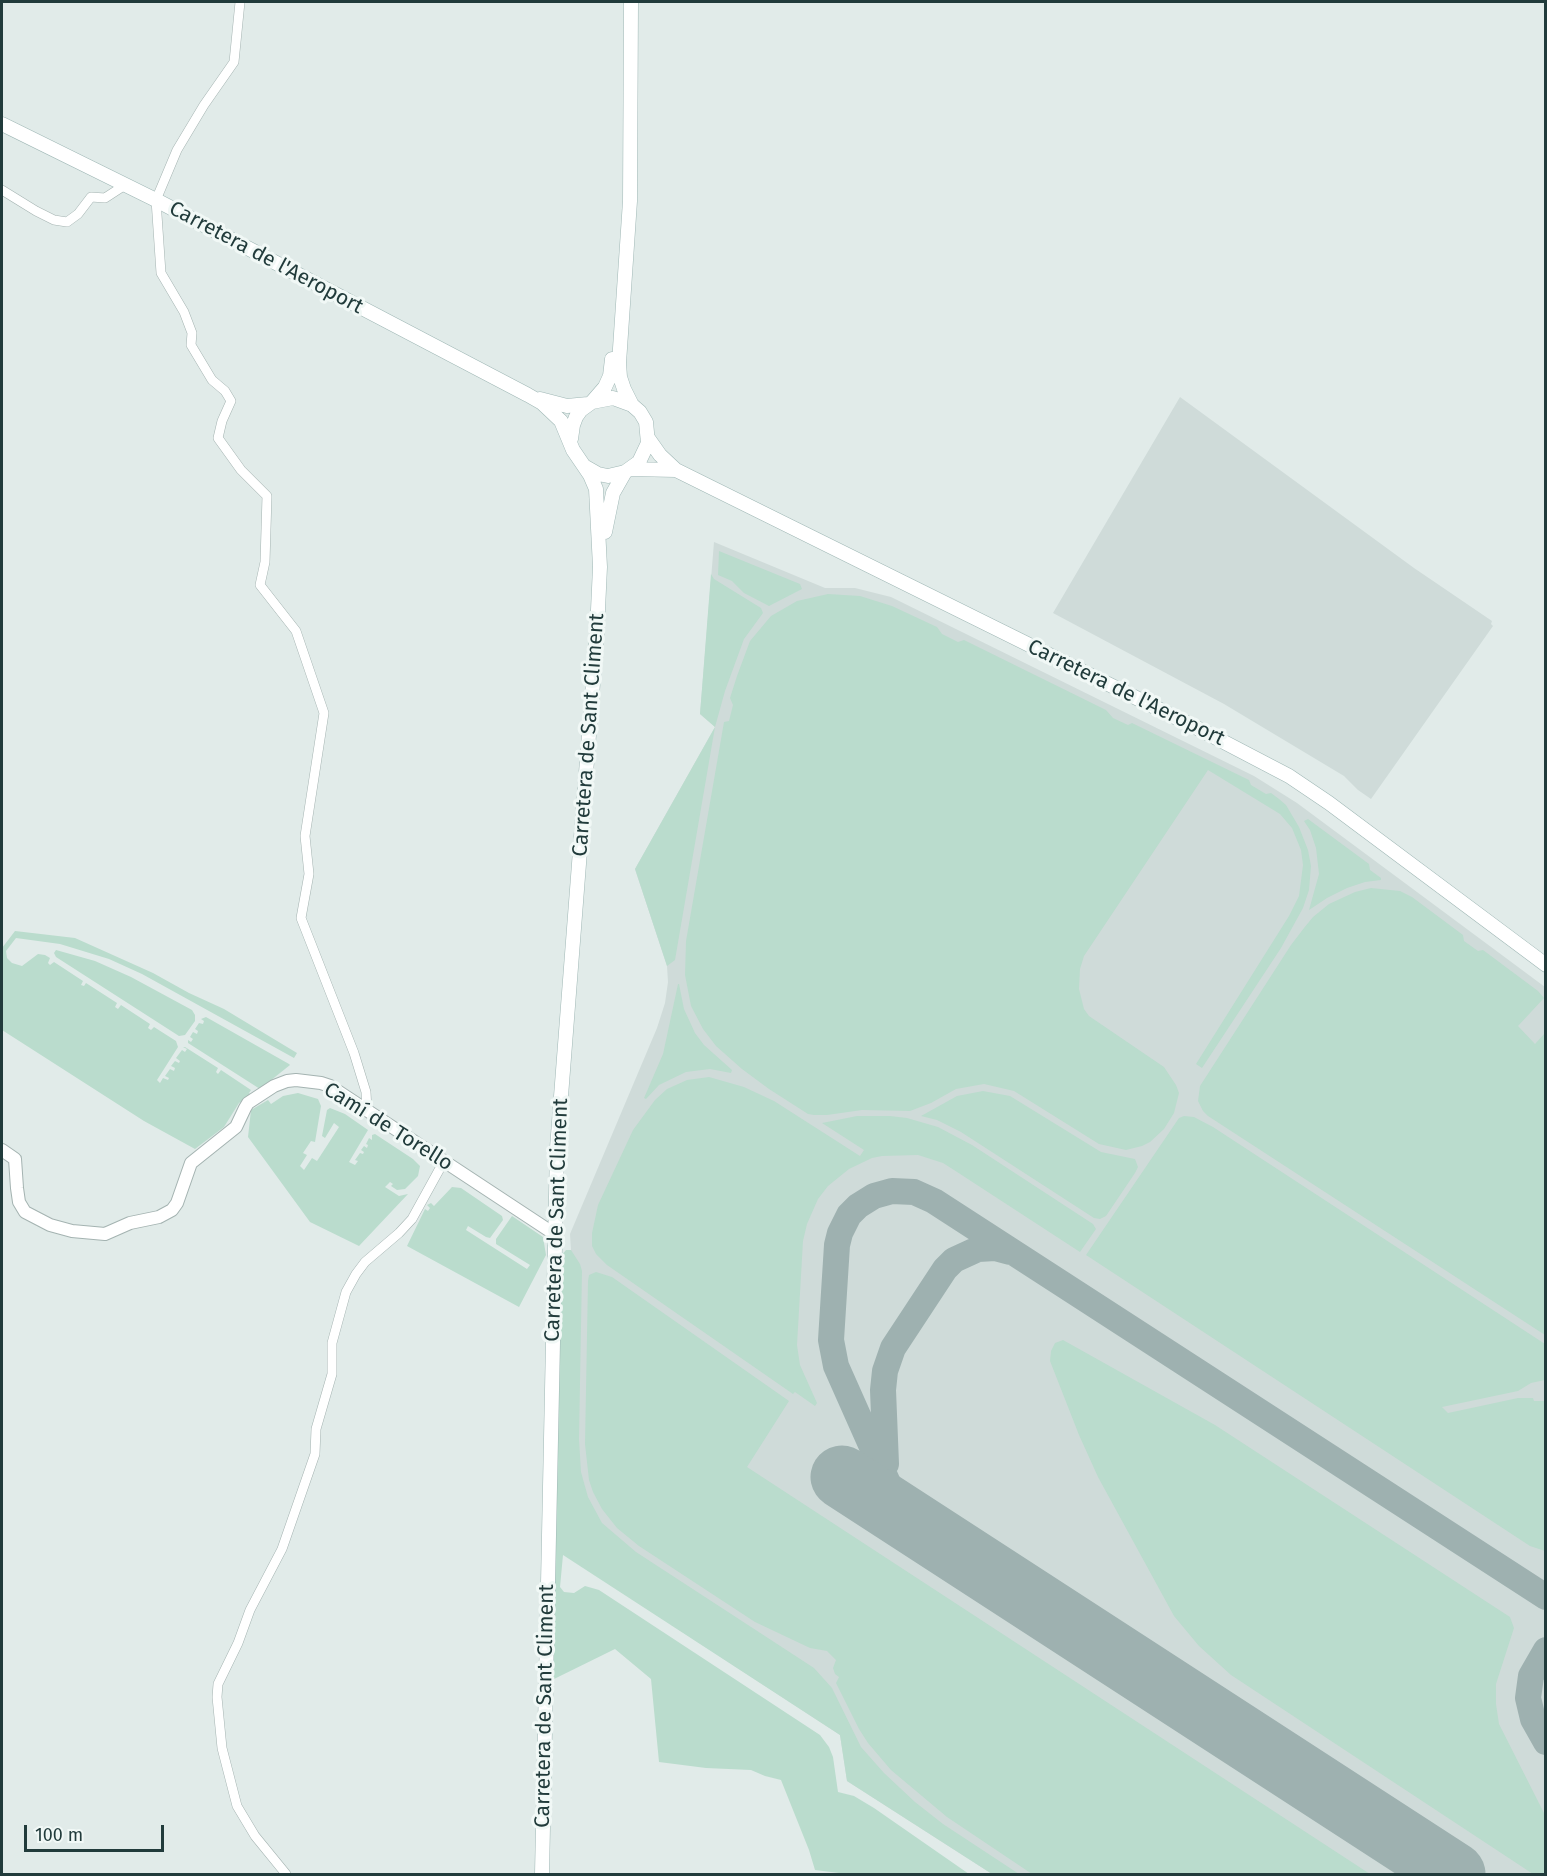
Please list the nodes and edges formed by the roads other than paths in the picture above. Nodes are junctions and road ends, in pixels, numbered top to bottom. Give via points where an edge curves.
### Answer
1 (240, 2) edge
2 (631, 2) edge
3 (2, 124) edge
4 (629, 172) junction
5 (125, 185) junction
6 (2, 190) edge
7 (156, 200) junction
8 (528, 395) junction
9 (590, 403) junction
10 (632, 405) junction
11 (648, 438) junction
12 (571, 441) junction
13 (583, 465) junction
14 (676, 470) junction
15 (628, 471) junction
16 (600, 567) junction
17 (1545, 965) edge
18 (367, 1110) junction
19 (2, 1150) edge
20 (444, 1161) junction
21 (556, 1235) junction
22 (286, 1875) edge
23 (542, 1875) edge

1 - 7 street via 234,62 177,150
2 - 4 main road
3 - 5 main road, Carretera de l'Aeroport
4 - 9 main road via 610,376
4 - 10 main road via 619,363 622,383
5 - 6 street via 105,198 91,197 67,222 54,220
5 - 7 main road, Carretera de l'Aeroport
7 - 8 main road, Carretera de l'Aeroport
7 - 18 street via 161,273 184,312 192,333 191,345 212,380 231,400 218,438 241,470 267,496 265,562 260,585 296,631 324,713 305,836 309,874 301,918 354,1053 366,1092
8 - 9 main road via 567,406
8 - 12 main road via 555,414
9 - 10 main road via 613,398
9 - 12 main road via 573,424
10 - 11 main road via 646,422
11 - 14 main road, Carretera de l'Aeroport
11 - 15 main road via 645,453
12 - 13 main road
13 - 15 main road via 598,474
13 - 16 main road via 596,489
14 - 15 main road, Carretera de l'Aeroport
14 - 17 main road, Carretera de l'Aeroport via 1202,729 1289,776
15 - 16 main road via 609,503
16 - 21 main road, Carretera de Sant Climent via 560,1099
18 - 19 street, Camí de Torello via 324,1084 296,1080 279,1084 248,1103 236,1127 191,1163 172,1210 100,1235 50,1226 25,1212 16,1188 15,1159
18 - 20 street, Camí de Torello
20 - 21 street, Camí de Torello
20 - 22 street via 412,1219 365,1262 346,1292 332,1343 332,1374 316,1429 315,1454 282,1549 218,1684 222,1748 237,1806
21 - 23 main road, Carretera de Sant Climent

